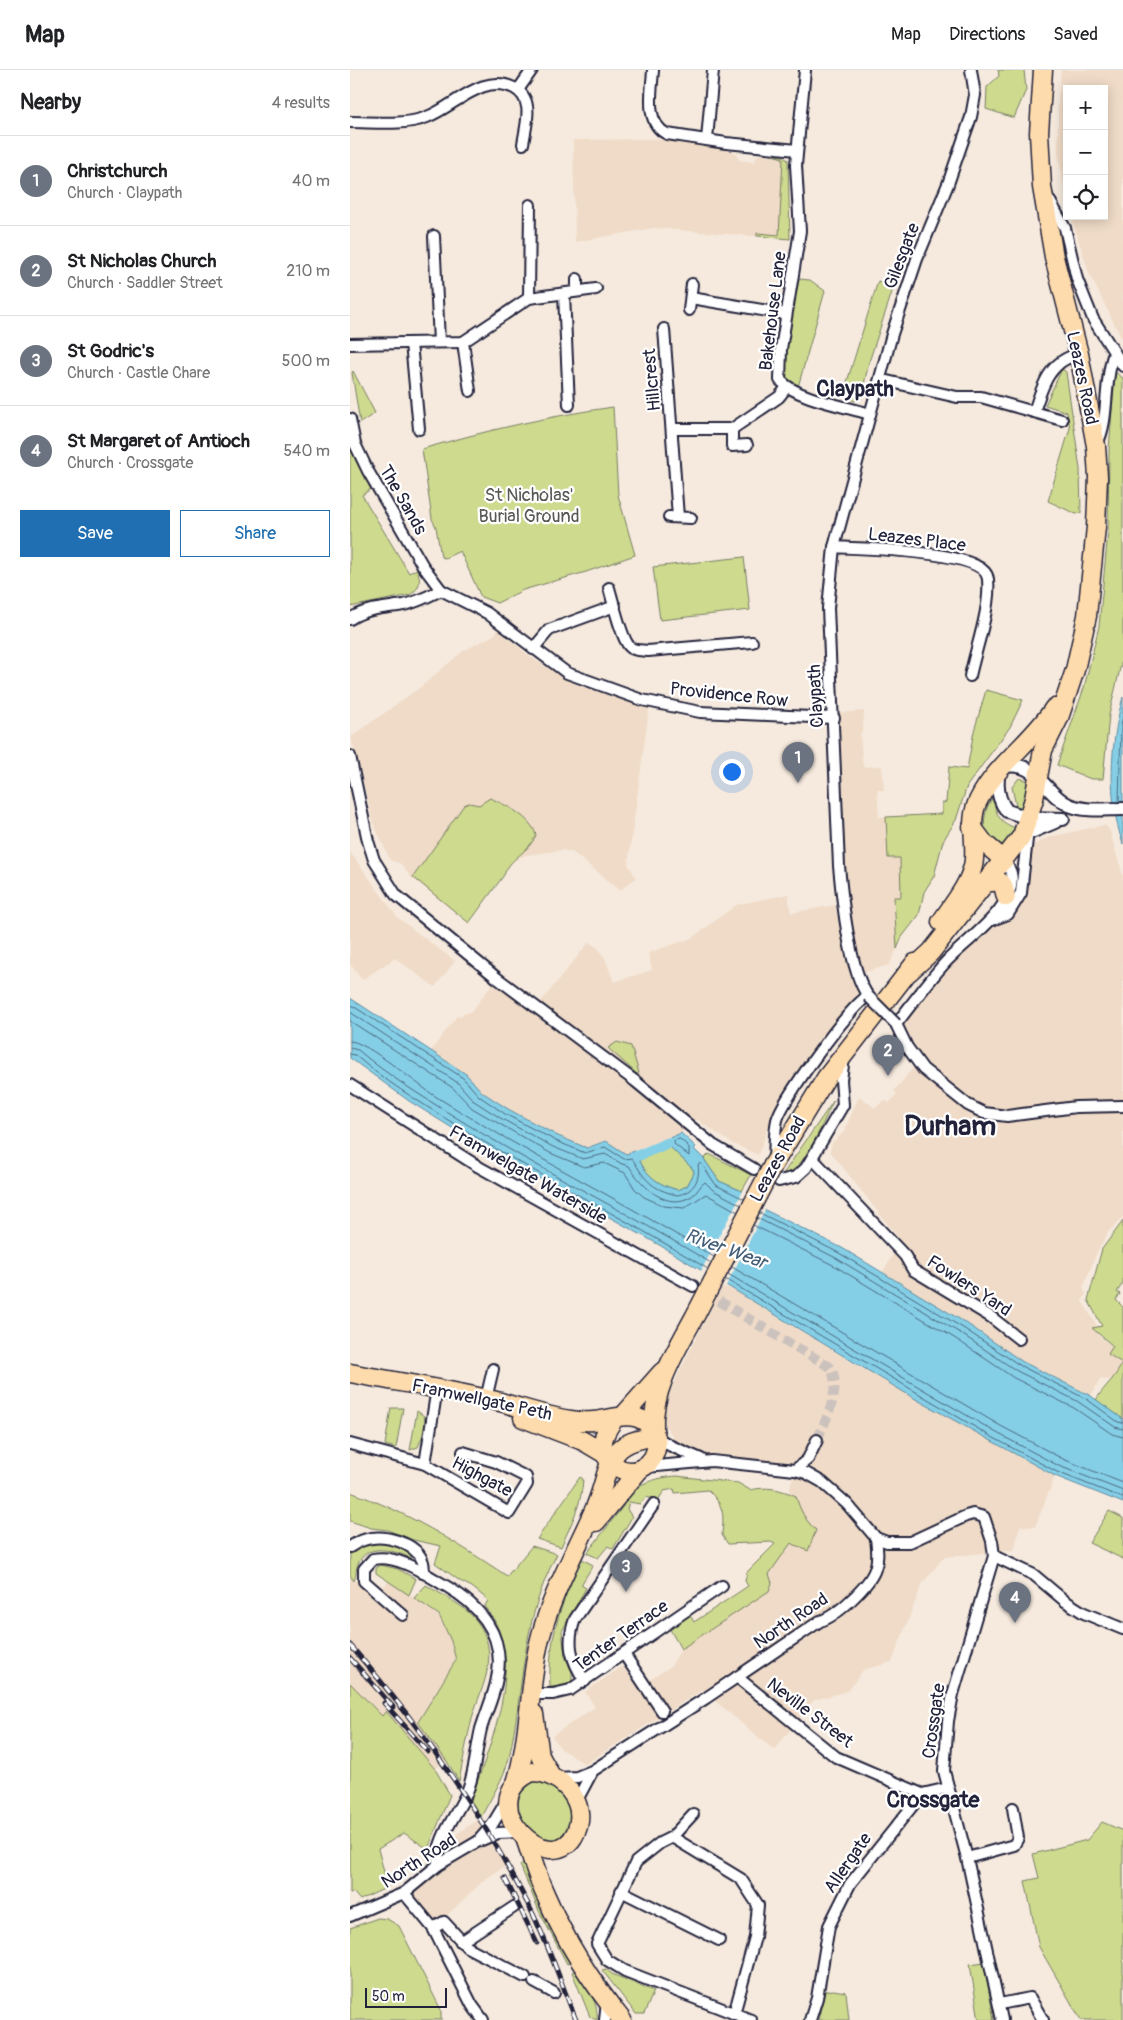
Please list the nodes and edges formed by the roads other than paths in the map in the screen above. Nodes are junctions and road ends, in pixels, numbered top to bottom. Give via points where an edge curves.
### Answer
1 (532, 70) edge
2 (654, 70) edge
3 (713, 70) edge
4 (805, 70) edge
5 (971, 70) edge
6 (1043, 70) edge
7 (518, 90) junction
8 (350, 122) edge
9 (707, 140) junction
10 (524, 144) dead end
11 (797, 150) junction
12 (1042, 187) junction
13 (530, 205) dead end
14 (434, 236) dead end
15 (692, 284) dead end
16 (596, 289) dead end
17 (564, 294) junction
18 (528, 298) junction
19 (691, 298) junction
20 (689, 310) dead end
21 (786, 314) junction
22 (664, 329) dead end
23 (439, 342) junction
24 (463, 342) junction
25 (411, 343) junction
26 (350, 344) edge
27 (1114, 353) junction
28 (1079, 354) junction
29 (1123, 366) edge
30 (887, 382) dead end
31 (787, 388) junction
32 (470, 391) dead end
33 (569, 405) dead end
34 (1034, 412) junction
35 (870, 414) junction
36 (350, 419) edge
37 (1062, 420) dead end
38 (419, 429) dead end
39 (673, 429) junction
40 (732, 429) junction
41 (746, 445) dead end
42 (1096, 446) junction
43 (858, 454) joint
44 (691, 518) dead end
45 (834, 547) junction
46 (609, 588) dead end
47 (442, 590) junction
48 (615, 606) junction
49 (350, 619) edge
50 (752, 642) dead end
51 (532, 649) junction
52 (970, 676) dead end
53 (1069, 686) junction
54 (834, 718) junction
55 (350, 756) edge
56 (1001, 769) junction
57 (1044, 782) junction
58 (1123, 809) edge
59 (1082, 810) junction
60 (1064, 819) junction
61 (972, 827) junction
62 (1027, 834) junction
63 (1004, 860) junction
64 (984, 884) junction
65 (1006, 897) junction
66 (991, 921) junction
67 (909, 972) junction
68 (868, 996) junction
69 (896, 1024) junction
70 (845, 1052) junction
71 (350, 1085) edge
72 (1123, 1106) edge
73 (813, 1158) junction
74 (754, 1168) dead end
75 (778, 1172) junction
76 (693, 1286) tunnel mouth
77 (1019, 1339) dead end
78 (670, 1362) junction
79 (493, 1369) dead end
80 (350, 1374) edge
81 (350, 1385) edge
82 (437, 1394) junction
83 (486, 1399) junction
84 (619, 1417) junction
85 (655, 1434) junction
86 (817, 1440) tunnel mouth
87 (350, 1444) edge
88 (463, 1452) dead end
89 (607, 1458) junction
90 (712, 1461) junction
91 (424, 1464) junction
92 (642, 1468) junction
93 (795, 1470) junction
94 (654, 1504) dead end
95 (876, 1538) junction
96 (354, 1544) edge
97 (573, 1550) junction
98 (994, 1556) junction
99 (423, 1573) junction
100 (722, 1586) dead end
101 (403, 1615) dead end
102 (1123, 1629) edge
103 (624, 1654) junction
104 (737, 1677) junction
105 (585, 1681) junction
106 (531, 1694) junction
107 (662, 1711) dead end
108 (592, 1771) junction
109 (552, 1776) junction
110 (948, 1788) junction
111 (512, 1791) junction
112 (922, 1794) junction
113 (576, 1802) junction
114 (1013, 1808) dead end
115 (693, 1814) dead end
116 (522, 1835) junction
117 (672, 1838) junction
118 (478, 1842) junction
119 (555, 1848) junction
120 (967, 1858) junction
121 (438, 1866) junction
122 (543, 1889) junction
123 (621, 1891) junction
124 (404, 1893) junction
125 (514, 1906) dead end
126 (350, 1916) edge
127 (433, 1928) junction
128 (719, 1940) dead end
129 (461, 1942) junction
130 (554, 1992) dead end
131 (607, 2002) junction
132 (1000, 2004) junction
133 (734, 2014) junction
134 (483, 2020) edge
135 (605, 2020) edge
136 (622, 2020) edge
137 (751, 2020) edge
138 (810, 2020) edge
139 (1002, 2020) edge
140 (1042, 2020) edge

1 - 7 street
2 - 9 street via 652,114 659,130
3 - 9 street
4 - 11 street, Bakehouse Lane
5 - 35 street, Gilesgate via 975,95 971,118 899,312
6 - 12 highway, Leazes Road via 1039,133
7 - 8 street via 498,83 485,85 420,120
7 - 10 street via 529,109
9 - 11 street
11 - 21 street, Bakehouse Lane via 800,231
12 - 27 street via 1065,228 1083,296
12 - 28 highway, Leazes Road via 1054,257
13 - 18 street
14 - 23 street
15 - 19 street
16 - 17 street via 577,284
17 - 18 street
17 - 33 street
18 - 24 street
19 - 20 street
19 - 21 street
21 - 31 street, Bakehouse Lane via 780,380
22 - 39 street, Hillcrest
23 - 24 street
23 - 25 street
24 - 32 street
25 - 26 street
25 - 38 street
27 - 29 street
27 - 42 street via 1106,379 1103,432
28 - 34 street via 1065,357 1057,364
28 - 42 highway, Leazes Road
30 - 34 street via 957,397 981,397
31 - 35 street, Bakehouse Lane
31 - 40 street
34 - 37 street
35 - 43 street, Gilesgate
36 - 47 street, The Sands via 355,444 368,471 423,566
39 - 40 street, Hillcrest
39 - 44 street, Hillcrest via 674,517
40 - 41 street via 728,446
42 - 53 highway, Leazes Road via 1098,477 1094,562 1085,624
43 - 45 street, Claypath
45 - 52 street, Leazes Place via 956,557 981,567 988,578 986,604
45 - 54 street, Claypath via 828,608
46 - 48 street
47 - 49 street via 424,599 366,611
47 - 51 street, Providence Row via 486,613
48 - 50 street via 629,647 636,650
48 - 51 street via 549,630
51 - 54 street, Providence Row via 552,665 581,680 659,704 730,715
53 - 56 highway, Leazes Road via 1047,720
53 - 57 highway, Leazes Road via 1059,718 1049,783
54 - 68 street, Claypath via 842,906 858,974
55 - 74 street via 374,860 396,895 490,972 635,1081 713,1146
56 - 57 street via 1021,767
56 - 61 highway, Leazes Road via 978,800
56 - 62 street via 998,790 1002,805
57 - 59 street via 1062,801
57 - 62 highway, Leazes Road
58 - 59 street
59 - 60 street
60 - 62 street
60 - 62 street
61 - 63 highway via 984,843
61 - 67 highway, Leazes Road via 973,867 965,886
62 - 63 highway, Leazes Road
62 - 66 street via 1021,893 1008,914
63 - 64 highway, Leazes Road
63 - 65 street via 1012,872
64 - 65 highway via 999,882
64 - 67 highway, Leazes Road via 931,952
65 - 66 street
66 - 69 street via 945,962
67 - 70 highway, Leazes Road
68 - 69 street, bridge
68 - 75 street via 855,1007 819,1052 782,1109 777,1119
69 - 72 street via 923,1069 968,1105 984,1113 1007,1116 1076,1107
70 - 73 street via 841,1080 843,1105
70 - 75 highway, Leazes Road via 808,1104
71 - 76 street, Framwelgate Waterside via 478,1167
73 - 75 street via 796,1177
73 - 77 street, Fowlers Yard via 905,1256 913,1270 992,1317
75 - 78 highway, Leazes Road, bridge
78 - 84 highway, Leazes Road via 644,1395
78 - 85 highway, Leazes Road via 654,1414
79 - 83 street
80 - 82 highway, Framwellgate Peth
81 - 82 highway, Framwellgate Peth
82 - 83 highway, Framwellgate Peth
82 - 89 highway, Framwellgate Peth via 521,1417 583,1441
82 - 91 street, Highgate
83 - 84 highway, Framwellgate Peth via 568,1420 590,1422
84 - 85 highway via 644,1420
84 - 89 highway, Leazes Road via 603,1440
85 - 89 highway via 625,1443
85 - 90 street via 689,1454
85 - 92 highway, Leazes Road via 655,1453
86 - 93 street via 808,1459
87 - 91 street, Highgate
88 - 91 street, Highgate via 496,1462 526,1477 527,1484 509,1513
89 - 92 highway, Framwellgate Peth via 624,1470
89 - 97 highway via 598,1500
90 - 92 street
90 - 93 street
92 - 97 highway, Leazes Road
93 - 95 street via 815,1478 836,1494
94 - 105 street via 574,1619 569,1648
95 - 98 street, Crossgate via 906,1543 973,1514 984,1517
95 - 104 street, North Road via 876,1567 863,1586 830,1617
96 - 99 street via 382,1538 404,1543 423,1558
97 - 106 highway via 538,1647
98 - 102 street via 1029,1572 1084,1613
98 - 110 street, Crossgate via 958,1674 948,1721 944,1771
99 - 101 street via 382,1558 372,1559 364,1569 367,1586
99 - 121 street via 480,1612 493,1632 499,1661 498,1678 483,1722 467,1791 440,1845
100 - 103 street, Tenter Terrace
103 - 105 street, Tenter Terrace
103 - 107 street
104 - 108 street, North Road
104 - 112 street, Neville Street via 836,1757
105 - 106 street, Tenter Terrace via 562,1693
106 - 109 highway via 538,1750 542,1763
106 - 111 highway
108 - 109 street, North Road via 577,1777
108 - 113 street, North Road
109 - 111 highway via 532,1772
109 - 113 highway via 570,1790
110 - 112 street
110 - 120 street, Crossgate
111 - 116 highway via 511,1815
111 - 118 street, North Road
112 - 138 street, Allergate via 840,1900 829,1926 817,1998
113 - 119 highway via 579,1814 576,1832 571,1840
114 - 120 street via 1018,1838 1014,1845
115 - 117 street
116 - 118 street, North Road via 498,1833
116 - 119 highway via 540,1848
116 - 122 highway
117 - 123 street via 636,1862
117 - 133 street via 741,1879 759,1911
118 - 121 street, North Road
119 - 122 highway
120 - 132 street, Crossgate
121 - 124 street, North Road
122 - 131 highway via 577,1957
123 - 128 street
123 - 133 street via 597,1944 607,1960 625,1971
124 - 126 street, North Road
124 - 127 street
125 - 129 street
127 - 129 street via 444,1922
127 - 134 street via 472,2005
129 - 130 street
131 - 135 street
131 - 136 highway
132 - 139 street, Crossgate
132 - 140 street via 1030,1998
133 - 137 street

